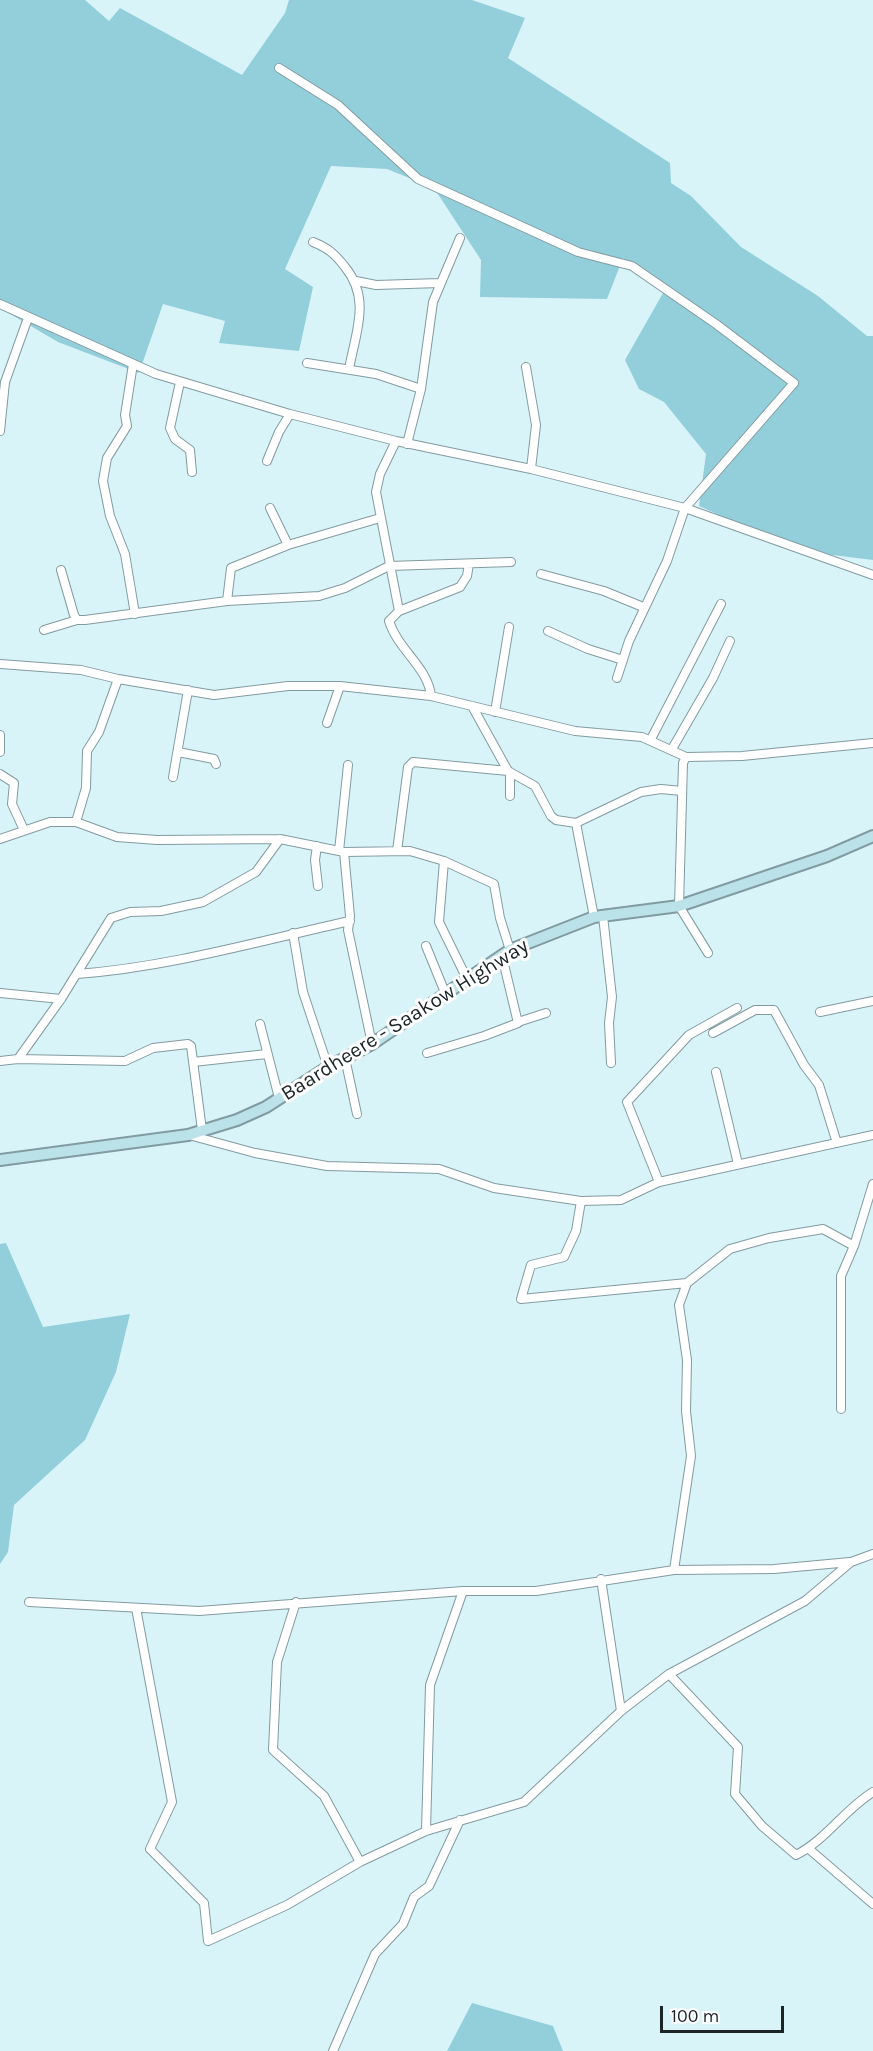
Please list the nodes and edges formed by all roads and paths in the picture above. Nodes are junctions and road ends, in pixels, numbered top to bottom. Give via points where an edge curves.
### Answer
1 (279, 68) dead end
2 (460, 238) dead end
3 (313, 242) dead end
4 (356, 281) junction
5 (440, 283) junction
6 (0, 304) edge
7 (28, 318) junction
8 (307, 363) dead end
9 (133, 364) junction
10 (526, 367) dead end
11 (349, 369) junction
12 (180, 382) junction
13 (421, 389) junction
14 (290, 414) junction
15 (0, 431) edge
16 (396, 441) junction
17 (406, 444) junction
18 (267, 461) dead end
19 (531, 469) junction
20 (192, 472) dead end
21 (270, 508) dead end
22 (685, 508) junction
23 (381, 518) junction
24 (288, 545) junction
25 (511, 562) dead end
26 (470, 564) junction
27 (389, 566) junction
28 (61, 570) dead end
29 (541, 574) dead end
30 (873, 575) edge
31 (227, 601) junction
32 (721, 604) dead end
33 (643, 607) junction
34 (399, 611) junction
35 (135, 614) junction
36 (77, 620) junction
37 (509, 627) dead end
38 (44, 630) dead end
39 (548, 631) dead end
40 (730, 640) dead end
41 (623, 660) junction
42 (0, 664) edge
43 (617, 678) dead end
44 (118, 680) junction
45 (340, 686) junction
46 (188, 690) junction
47 (431, 696) junction
48 (472, 706) junction
49 (495, 711) junction
50 (327, 723) dead end
51 (0, 735) edge
52 (651, 739) junction
53 (873, 743) edge
54 (672, 749) junction
55 (0, 752) edge
56 (178, 752) junction
57 (686, 757) junction
58 (216, 764) dead end
59 (348, 765) dead end
60 (509, 771) junction
61 (0, 774) edge
62 (173, 777) dead end
63 (682, 791) junction
64 (510, 795) dead end
65 (76, 822) junction
66 (576, 824) junction
67 (24, 830) junction
68 (873, 836) edge
69 (0, 838) edge
70 (280, 839) junction
71 (317, 846) junction
72 (342, 851) junction
73 (397, 851) junction
74 (444, 861) junction
75 (318, 886) dead end
76 (679, 906) junction
77 (599, 917) junction
78 (350, 921) junction
79 (293, 933) junction
80 (426, 946) dead end
81 (506, 953) junction
82 (708, 953) dead end
83 (77, 974) junction
84 (467, 979) junction
85 (0, 993) edge
86 (446, 995) junction
87 (61, 999) junction
88 (873, 1001) edge
89 (737, 1008) dead end
90 (820, 1012) dead end
91 (546, 1013) dead end
92 (518, 1022) junction
93 (260, 1024) dead end
94 (713, 1033) dead end
95 (372, 1044) junction
96 (427, 1053) dead end
97 (267, 1054) junction
98 (345, 1058) junction
99 (18, 1059) junction
100 (0, 1061) edge
101 (193, 1062) junction
102 (611, 1063) dead end
103 (328, 1067) junction
104 (716, 1072) dead end
105 (279, 1098) junction
106 (357, 1114) dead end
107 (202, 1130) junction
108 (188, 1134) junction
109 (873, 1135) edge
110 (837, 1143) junction
111 (0, 1160) edge
112 (738, 1164) junction
113 (659, 1182) junction
114 (873, 1184) edge
115 (581, 1201) junction
116 (855, 1246) junction
117 (687, 1283) junction
118 (841, 1409) dead end
119 (873, 1554) edge
120 (851, 1562) junction
121 (675, 1570) junction
122 (602, 1579) junction
123 (463, 1591) junction
124 (29, 1602) dead end
125 (296, 1602) junction
126 (136, 1608) junction
127 (669, 1674) junction
128 (621, 1711) junction
129 (873, 1792) edge
130 (460, 1820) junction
131 (426, 1831) junction
132 (808, 1849) junction
133 (360, 1862) junction
134 (873, 1904) edge
135 (333, 2051) edge

1 - 22 street via 338,105 418,179 578,252 632,266 794,383
2 - 5 street
3 - 4 street via 330,249
4 - 5 street via 376,285
4 - 11 street via 361,307
5 - 13 street via 433,302
6 - 7 street
7 - 9 street
7 - 15 street via 5,382
8 - 11 street
9 - 12 street
9 - 35 street via 125,415 127,426 107,458 103,481 110,516 125,554
10 - 19 street via 536,424
11 - 13 street
12 - 14 street
12 - 20 street via 170,428 175,439 190,450
13 - 17 street
14 - 16 street
14 - 18 street
16 - 17 street
16 - 23 street via 376,492
17 - 19 street
19 - 22 street
21 - 24 street
22 - 30 street
22 - 33 street via 667,561
23 - 24 street
23 - 27 street
24 - 31 street via 231,568
25 - 26 street
26 - 27 street
26 - 34 street via 460,586
27 - 31 street via 319,596
27 - 34 street
28 - 36 street
29 - 33 street via 604,591
31 - 35 street
32 - 52 street
33 - 41 street
34 - 47 street via 391,617 390,625 401,648 429,682
35 - 36 street
36 - 38 street
37 - 49 street
39 - 41 street
40 - 54 street
41 - 43 street
42 - 44 street via 81,670
44 - 46 street
44 - 65 street via 99,732 87,751 86,788
45 - 46 street via 288,686 213,695
45 - 47 street
45 - 50 street
46 - 56 street
47 - 48 street
48 - 49 street
48 - 60 street
49 - 52 street via 574,730
51 - 55 street
52 - 54 street
53 - 57 street via 742,756
54 - 57 street
56 - 58 street via 214,759
56 - 62 street
57 - 63 street
59 - 72 street
60 - 64 street
60 - 66 street via 535,786 550,816
60 - 73 street via 413,762 408,767
61 - 67 street via 14,783 12,804
63 - 66 street via 641,792
63 - 76 street
65 - 67 street via 50,822
65 - 70 street via 127,838
66 - 77 street
67 - 69 street
68 - 76 main road, Baardheere - Saakow Highway via 827,856
70 - 71 street
70 - 83 street via 256,872 204,902 111,918
71 - 72 street
71 - 75 street
72 - 73 street
72 - 78 street
73 - 74 street
74 - 81 street via 494,884
74 - 84 street via 439,922
76 - 77 main road, Baardheere - Saakow Highway
76 - 82 street
77 - 81 main road, Baardheere - Saakow Highway
77 - 102 street via 612,997
78 - 79 street
78 - 95 street via 351,951
79 - 83 street via 177,962
79 - 103 street via 303,992
80 - 86 street
81 - 84 main road, Baardheere - Saakow Highway
81 - 92 street
83 - 87 street
84 - 86 main road, Baardheere - Saakow Highway
85 - 87 street
86 - 95 main road, Baardheere - Saakow Highway
87 - 99 street
88 - 90 street
89 - 113 street via 688,1035 627,1102
91 - 92 street
92 - 96 street via 499,1032
93 - 97 street
94 - 110 street via 755,1010 774,1010 819,1085
95 - 98 main road, Baardheere - Saakow Highway
97 - 101 street
97 - 105 street
98 - 103 main road, Baardheere - Saakow Highway
98 - 106 street
99 - 100 street
99 - 101 street via 125,1061 153,1048 184,1043 191,1046
101 - 107 street
103 - 105 main road, Baardheere - Saakow Highway
104 - 112 street
105 - 107 main road, Baardheere - Saakow Highway via 237,1120
107 - 108 main road, Baardheere - Saakow Highway
108 - 111 main road, Baardheere - Saakow Highway
108 - 115 street via 255,1153 327,1166 439,1169 494,1188
109 - 110 street
110 - 112 street
112 - 113 street
113 - 115 street via 621,1200
114 - 116 street
115 - 117 street via 576,1231 564,1257 531,1265 521,1299
116 - 117 street via 823,1229 770,1238 730,1249
116 - 118 street via 841,1276
117 - 121 street via 679,1305 687,1360 686,1411 691,1456
119 - 120 street
120 - 121 street via 774,1569
120 - 127 street via 804,1601
121 - 122 street
122 - 123 street via 536,1591
122 - 128 street
123 - 125 street
123 - 131 street via 430,1685
124 - 126 street
125 - 126 street via 199,1611
125 - 133 street via 277,1662 273,1750 324,1796
126 - 133 street via 172,1802 150,1849 204,1903 208,1941 287,1905
127 - 128 street
127 - 132 street via 738,1748 735,1794 762,1826 796,1855
128 - 130 street via 524,1802
129 - 132 street
130 - 131 street
130 - 135 street via 429,1886 414,1897 403,1924 375,1954
131 - 133 street
132 - 134 street

